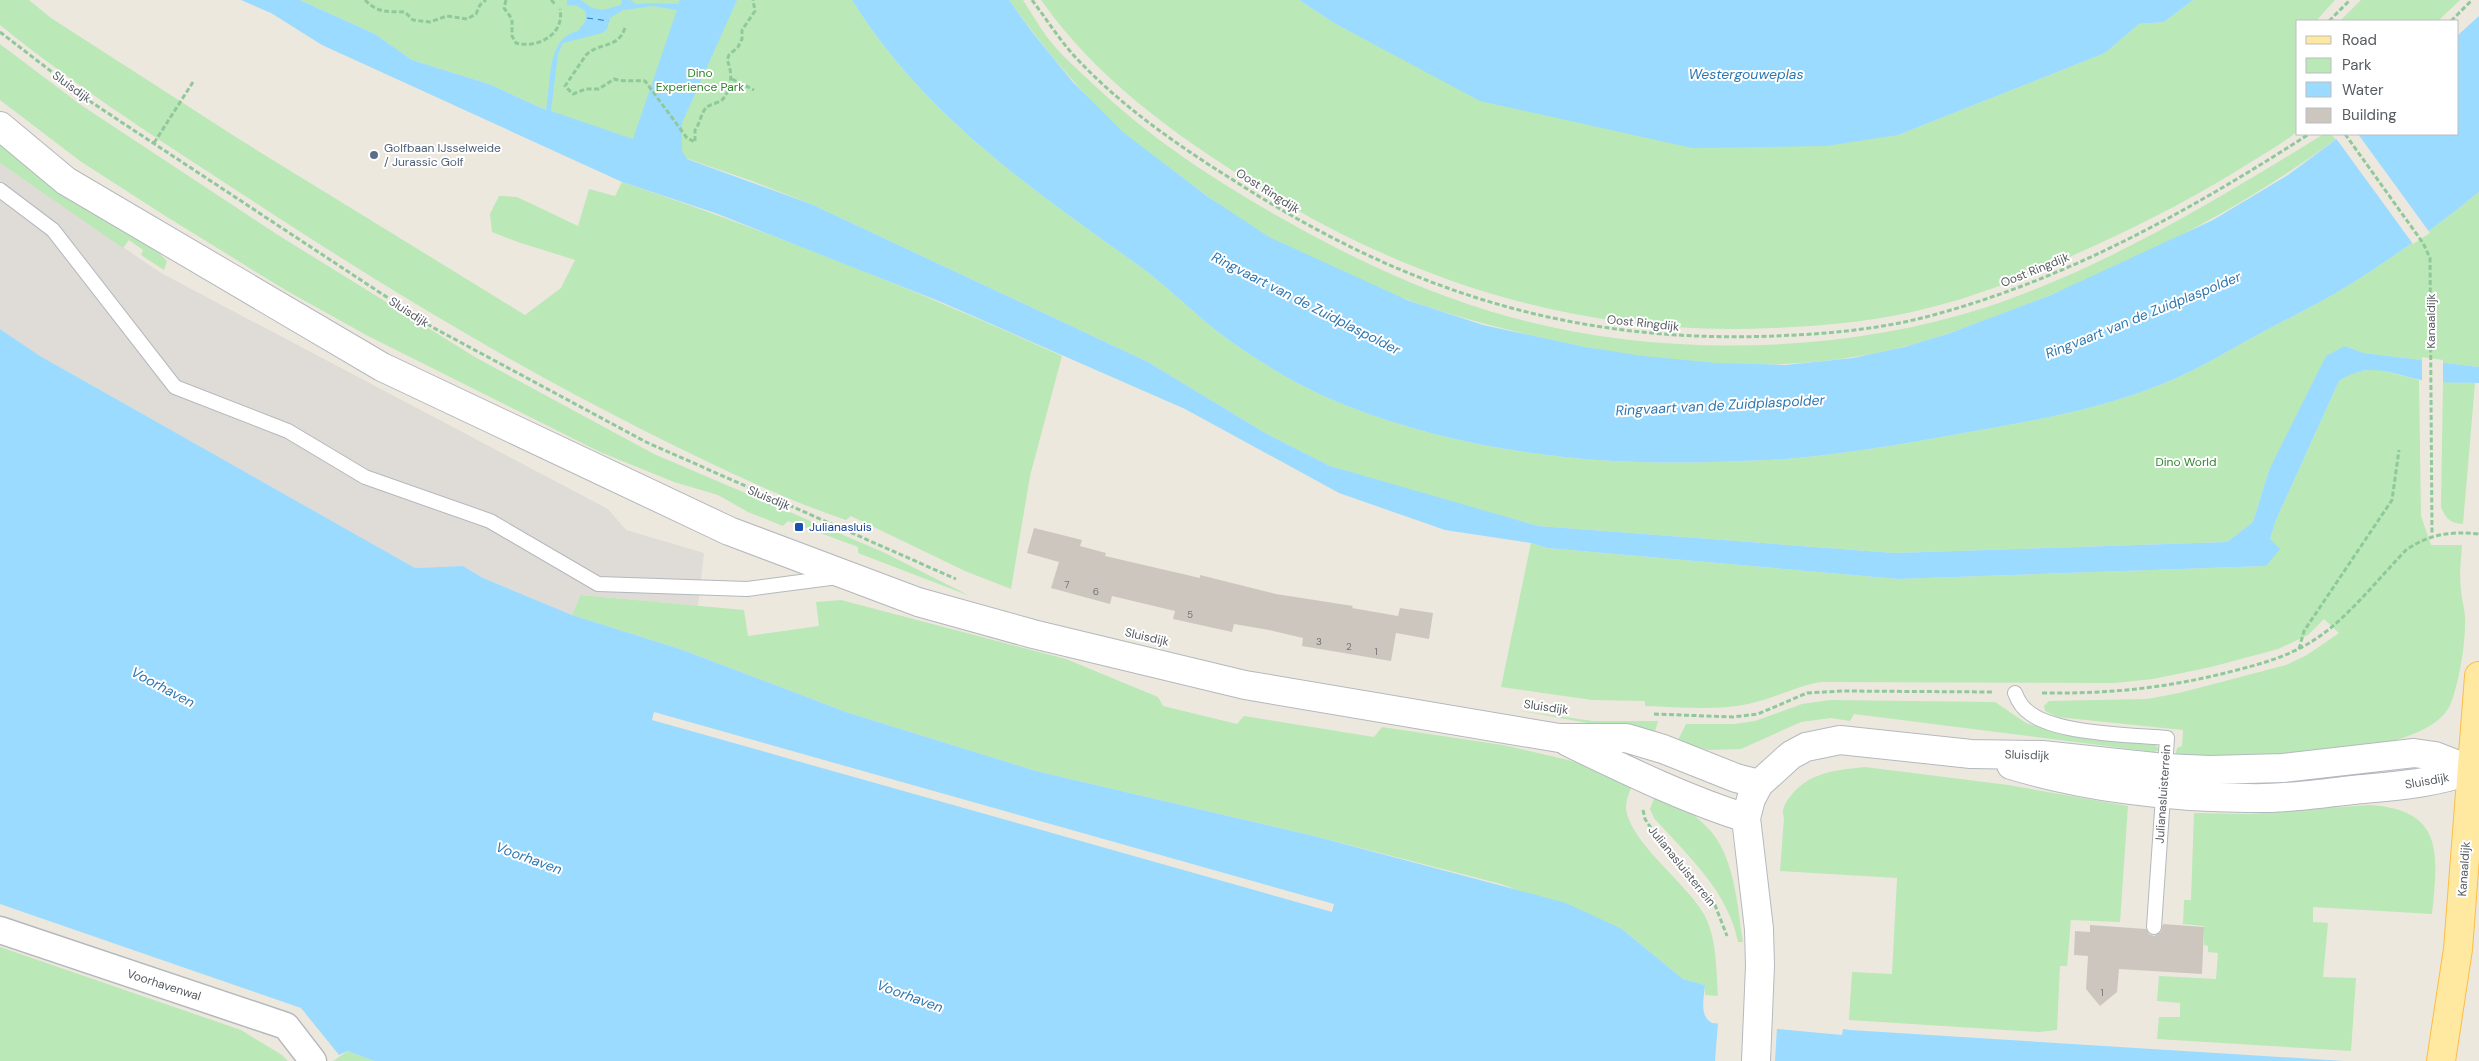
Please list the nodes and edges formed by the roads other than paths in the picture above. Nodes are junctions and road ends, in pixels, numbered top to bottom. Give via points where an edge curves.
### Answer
1 (0, 126) edge
2 (0, 190) edge
3 (848, 576) junction
4 (2479, 676) edge
5 (2015, 693) dead end
6 (1559, 738) junction
7 (2475, 770) edge
8 (2163, 781) junction
9 (1759, 784) junction
10 (1746, 818) junction
11 (2154, 926) dead end
12 (0, 930) edge
13 (313, 1061) edge
14 (1756, 1061) edge
15 (2441, 1061) edge

1 - 3 street, Sluisdijk via 66,182 382,367 729,531
2 - 3 lane via 53,230 175,387 288,432 365,477 490,521 598,584 747,589
3 - 6 street, Sluisdijk via 918,602 1033,634 1245,685
4 - 7 main road, Kanaaldijk
5 - 8 lane, Julianasluisterrein via 2019,703 2031,714 2046,721 2072,728 2167,738
6 - 9 street, Sluisdijk via 1626,738
6 - 10 street, Sluisdijk
7 - 8 street, Sluisdijk via 2435,756 2414,753 2283,768 2210,770
7 - 15 main road, Kanaaldijk via 2458,949
8 - 9 street, Sluisdijk via 2042,755 1971,754 1840,740 1821,742 1791,755
8 - 11 lane, Julianasluisterrein
9 - 10 street, Sluisdijk
10 - 14 street via 1759,929
12 - 13 street, Voorhavenwal via 286,1026

